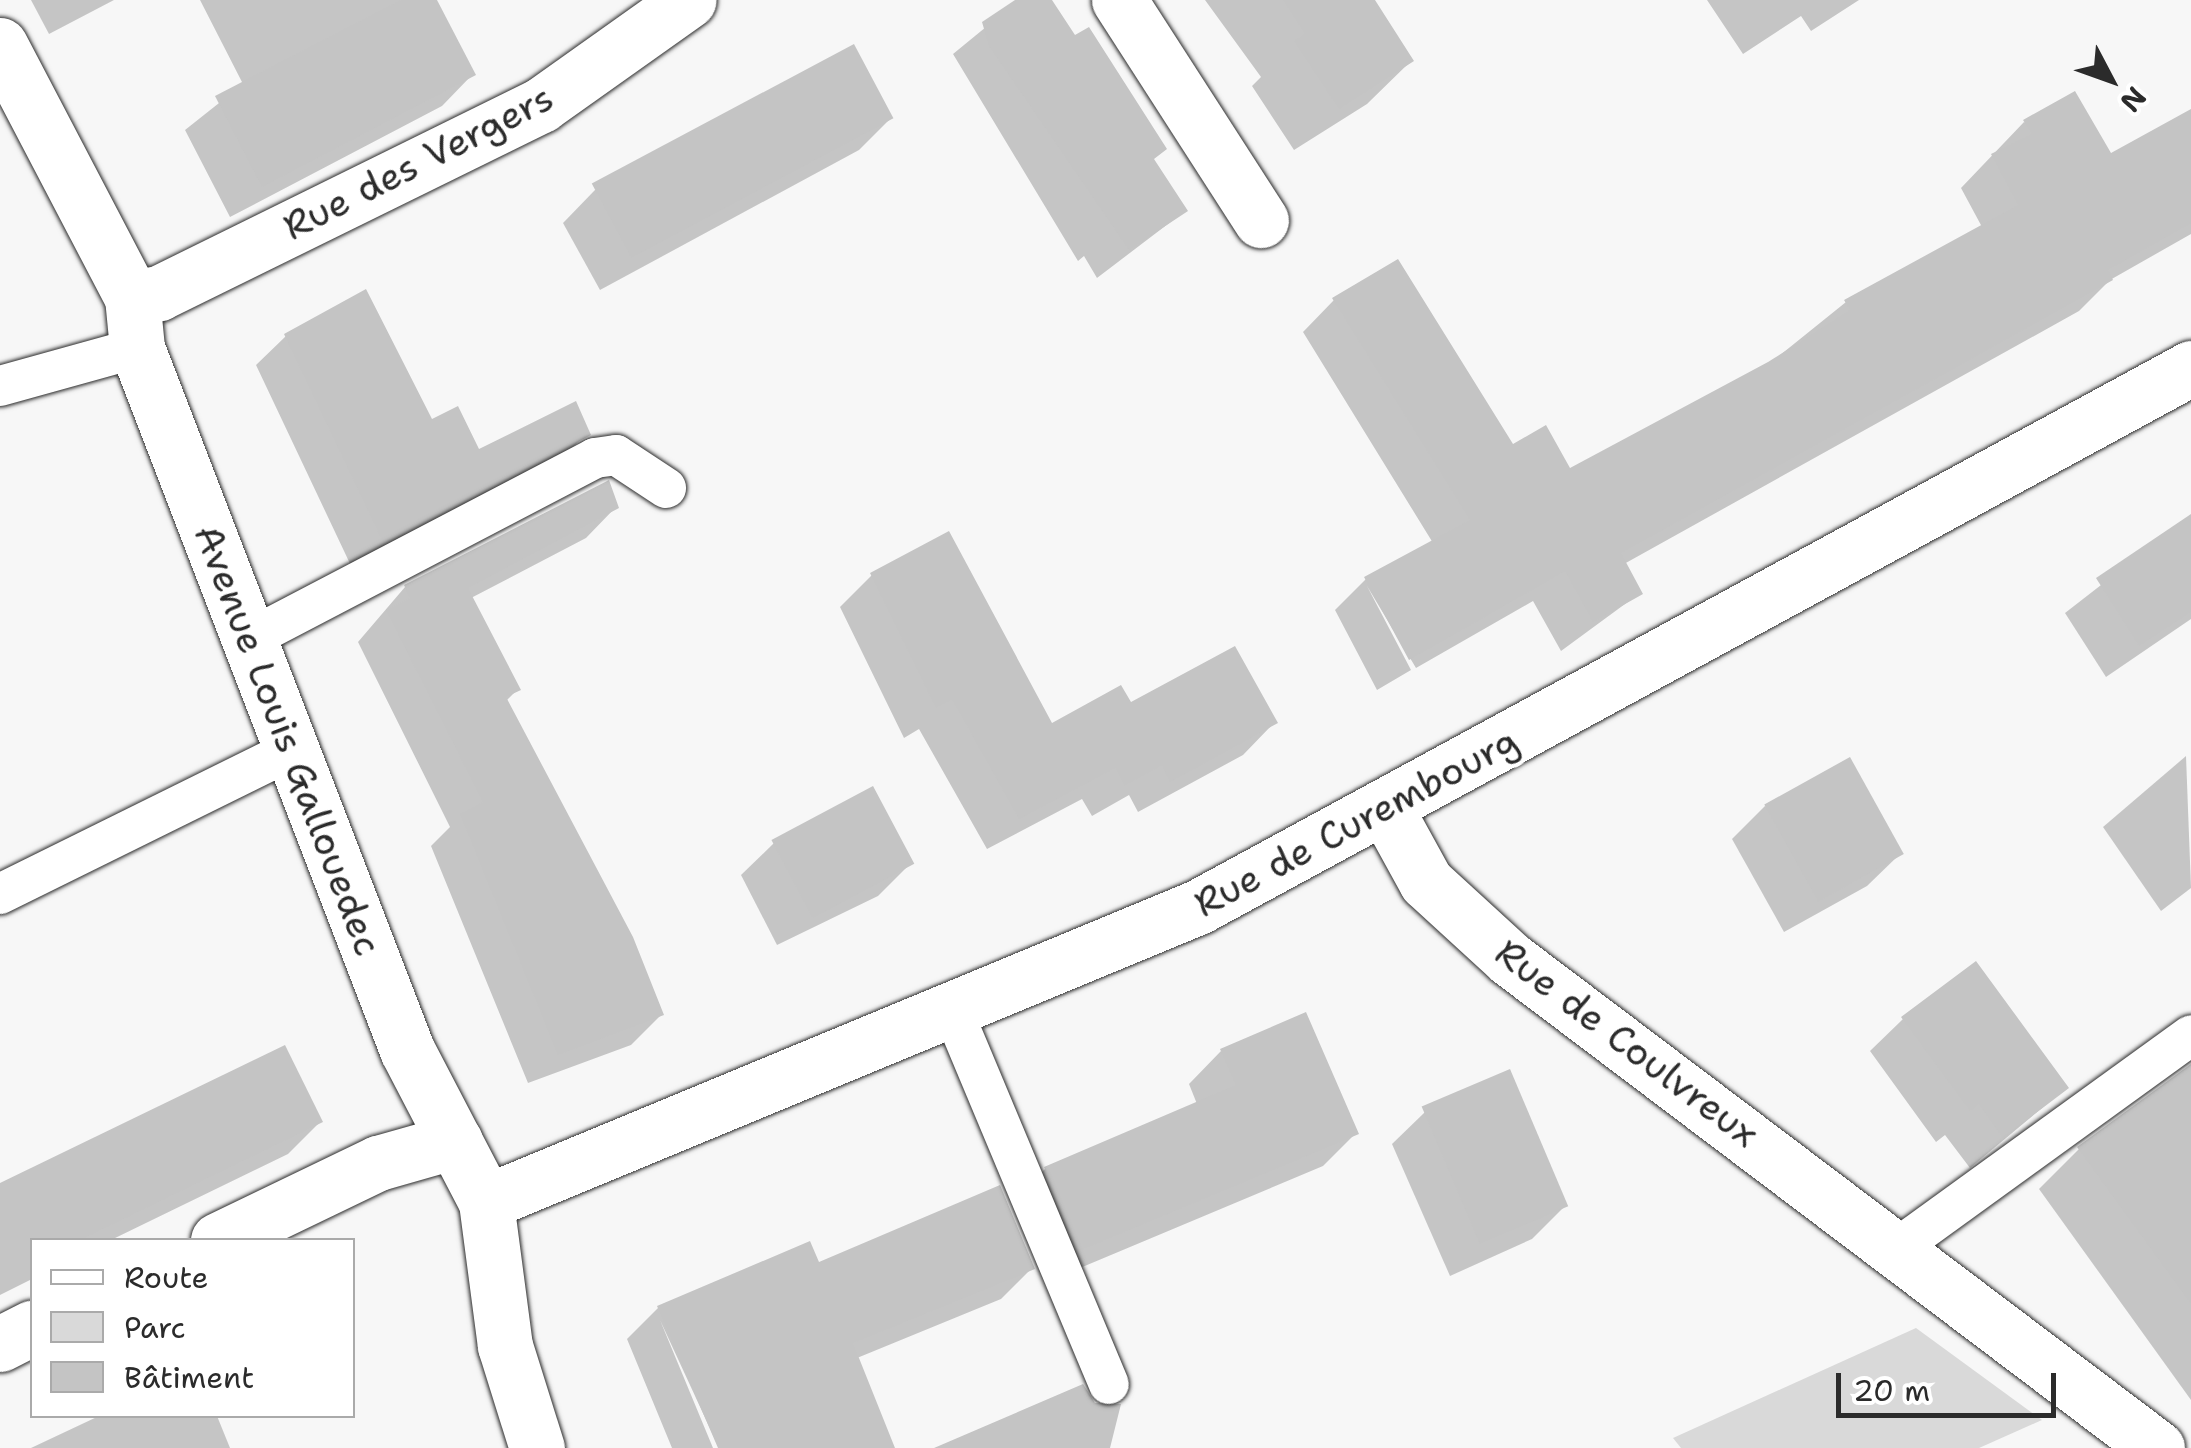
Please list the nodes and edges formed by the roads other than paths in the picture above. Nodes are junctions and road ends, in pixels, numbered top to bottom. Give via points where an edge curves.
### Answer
1 (689, 0) edge
2 (1119, 0) edge
3 (0, 44) edge
4 (1261, 220) dead end
5 (134, 323) junction
6 (2191, 368) edge
7 (0, 386) edge
8 (666, 488) dead end
9 (248, 640) junction
10 (292, 750) junction
11 (1386, 810) junction
12 (0, 894) edge
13 (954, 1014) junction
14 (2191, 1035) edge
15 (454, 1141) junction
16 (486, 1202) junction
17 (222, 1238) edge
18 (1900, 1246) junction
19 (30, 1329) edge
20 (0, 1344) edge
21 (1109, 1384) dead end
22 (537, 1448) edge
23 (2157, 1448) edge

1 - 5 street, Rue des Vergers via 541,105
2 - 4 street
3 - 5 street, Avenue Louis Gallouedec
5 - 7 lane
5 - 9 street, Avenue Louis Gallouedec
6 - 11 street, Rue de Curembourg
8 - 9 lane via 616,455 596,458
9 - 10 street, Avenue Louis Gallouedec
10 - 12 lane
10 - 15 street, Avenue Louis Gallouedec via 407,1050
11 - 13 street, Rue de Curembourg
11 - 18 street, Rue de Coulvreux via 1426,882 1510,959
13 - 16 street, Rue de Curembourg
13 - 21 lane
14 - 18 lane
15 - 16 street, Avenue Louis Gallouedec
15 - 17 street via 378,1164
16 - 22 street, Avenue Louis Gallouedec via 505,1346
18 - 23 street, Rue de Coulvreux
19 - 20 street

